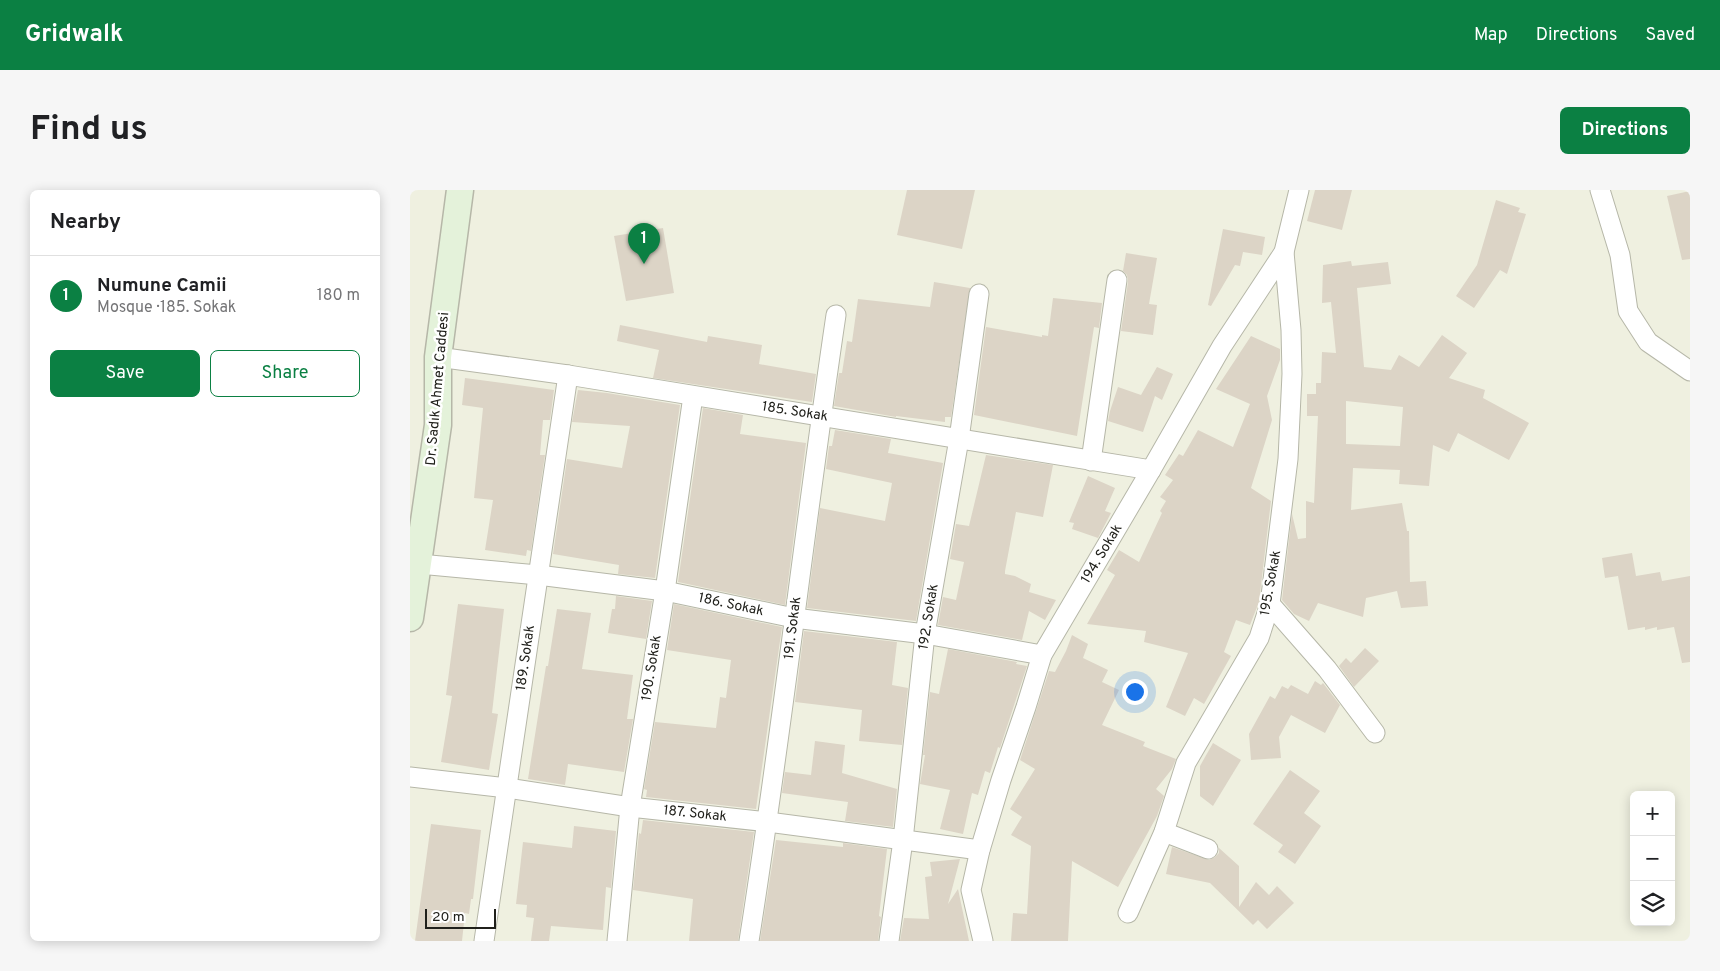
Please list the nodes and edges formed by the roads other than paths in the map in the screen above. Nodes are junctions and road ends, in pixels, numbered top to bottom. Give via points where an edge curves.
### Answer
1 (460, 190) edge
2 (1299, 190) edge
3 (1600, 190) edge
4 (1284, 252) junction
5 (1117, 280) dead end
6 (979, 294) dead end
7 (836, 315) dead end
8 (438, 357) junction
9 (1690, 371) edge
10 (568, 375) junction
11 (693, 396) junction
12 (821, 417) junction
13 (959, 439) junction
14 (1091, 461) junction
15 (1152, 470) junction
16 (418, 564) junction
17 (538, 575) junction
18 (665, 591) junction
19 (1270, 604) junction
20 (410, 618) edge
21 (794, 618) junction
22 (926, 634) junction
23 (1042, 655) junction
24 (1375, 733) dead end
25 (410, 777) edge
26 (507, 788) junction
27 (630, 807) junction
28 (768, 822) junction
29 (1164, 832) junction
30 (903, 840) junction
31 (1208, 849) dead end
32 (980, 850) junction
33 (1128, 913) dead end
34 (484, 941) edge
35 (617, 941) edge
36 (749, 941) edge
37 (889, 941) edge
38 (984, 941) edge

1 - 8 street, Dr. Sadık Ahmet Caddesi
2 - 4 street, 194. Sokak
3 - 9 street via 1620,255 1628,311 1648,342
4 - 15 street, 194. Sokak via 1222,346
4 - 19 street, 195. Sokak via 1292,374 1288,459
5 - 14 street
6 - 13 street, 192. Sokak
7 - 12 street, 191. Sokak
8 - 10 street, 185. Sokak
8 - 16 street, Dr. Sadık Ahmet Caddesi via 438,425
10 - 11 street, 185. Sokak
10 - 17 street, 189. Sokak
11 - 12 street, 185. Sokak
11 - 18 street, 190. Sokak
12 - 13 street, 185. Sokak
12 - 21 street, 191. Sokak
13 - 14 street, 185. Sokak
13 - 22 street, 192. Sokak
14 - 15 street, 185. Sokak
15 - 23 street, 194. Sokak
16 - 17 street, 186. Sokak
16 - 20 street, Dr. Sadık Ahmet Caddesi
17 - 18 street, 186. Sokak
17 - 26 street, 189. Sokak
18 - 21 street, 186. Sokak
18 - 27 street, 190. Sokak
19 - 24 street via 1327,669
19 - 29 street, 195. Sokak via 1259,638 1186,762
21 - 22 street, 186. Sokak
21 - 28 street, 191. Sokak
22 - 23 street, 186. Sokak
22 - 30 street, 192. Sokak
23 - 32 street, 194. Sokak
25 - 26 street, 187. Sokak
26 - 27 street, 187. Sokak
26 - 34 street, 189. Sokak
27 - 28 street, 187. Sokak
27 - 35 street, 190. Sokak
28 - 30 street, 187. Sokak
28 - 36 street, 191. Sokak
29 - 31 street
29 - 33 street, 195. Sokak
30 - 32 street, 187. Sokak
30 - 37 street, 192. Sokak
32 - 38 street, 194. Sokak via 971,890

